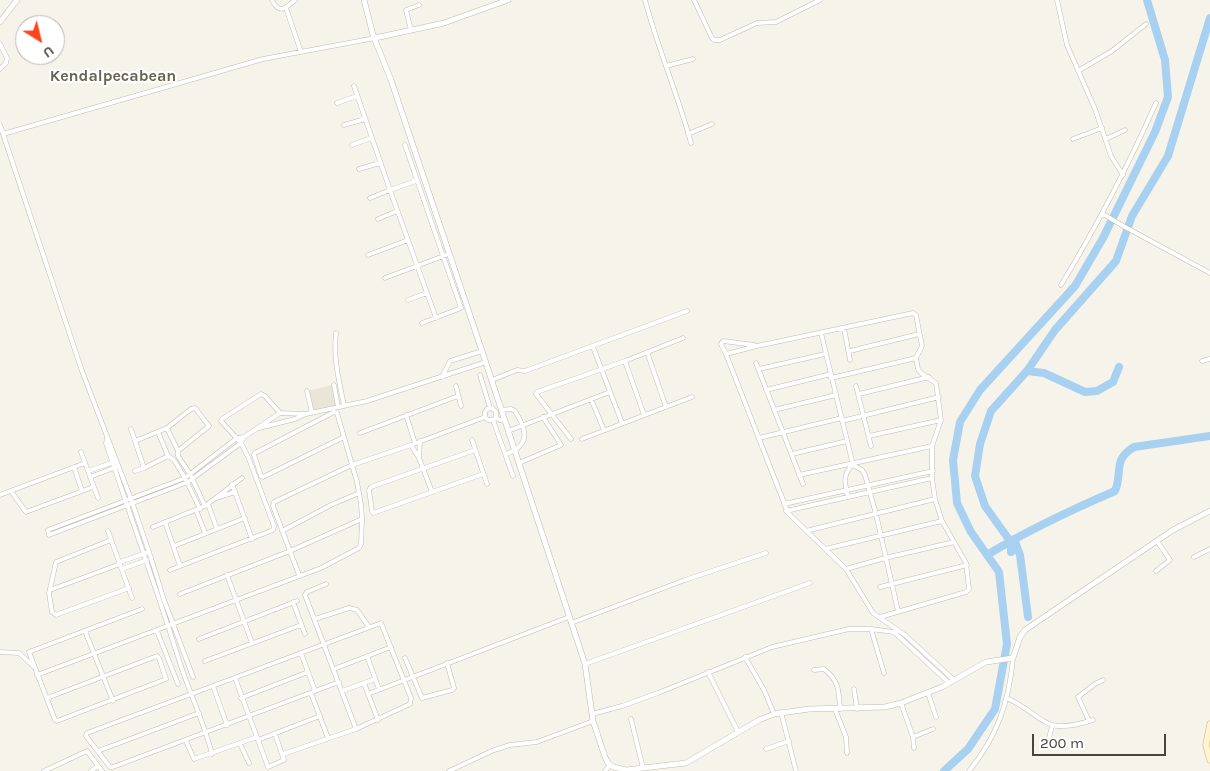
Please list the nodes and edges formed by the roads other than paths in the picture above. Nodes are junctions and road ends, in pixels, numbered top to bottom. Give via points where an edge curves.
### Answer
1 (16, 0) edge
2 (272, 0) edge
3 (295, 0) edge
4 (364, 0) edge
5 (508, 0) edge
6 (645, 0) edge
7 (694, 0) edge
8 (820, 0) edge
9 (1057, 0) edge
10 (499, 2) edge
11 (419, 5) dead end
12 (286, 8) junction
13 (0, 22) edge
14 (1146, 24) dead end
15 (411, 30) junction
16 (375, 38) junction
17 (0, 44) edge
18 (301, 52) junction
19 (693, 59) dead end
20 (666, 66) junction
21 (0, 69) edge
22 (1078, 71) junction
23 (354, 86) dead end
24 (357, 96) junction
25 (336, 103) dead end
26 (1156, 103) dead end
27 (365, 119) junction
28 (712, 124) dead end
29 (0, 125) edge
30 (344, 125) dead end
31 (1102, 128) junction
32 (1125, 130) dead end
33 (688, 134) junction
34 (4, 136) junction
35 (372, 138) junction
36 (1106, 138) junction
37 (1073, 139) dead end
38 (0, 141) edge
39 (690, 143) dead end
40 (352, 145) dead end
41 (405, 145) dead end
42 (380, 163) junction
43 (359, 170) dead end
44 (1123, 174) junction
45 (416, 181) junction
46 (390, 190) junction
47 (370, 198) dead end
48 (397, 212) junction
49 (1104, 215) junction
50 (378, 218) dead end
51 (408, 240) junction
52 (446, 254) junction
53 (368, 255) dead end
54 (417, 266) junction
55 (1210, 273) edge
56 (385, 278) dead end
57 (1060, 285) dead end
58 (426, 292) junction
59 (408, 300) dead end
60 (467, 306) junction
61 (461, 308) junction
62 (687, 311) dead end
63 (436, 318) junction
64 (422, 323) dead end
65 (844, 328) junction
66 (336, 333) dead end
67 (821, 333) junction
68 (919, 334) junction
69 (683, 338) dead end
70 (757, 346) junction
71 (593, 347) junction
72 (482, 351) junction
73 (850, 351) junction
74 (647, 352) junction
75 (726, 354) junction
76 (825, 354) junction
77 (916, 358) junction
78 (1210, 359) edge
79 (850, 360) dead end
80 (626, 361) junction
81 (486, 362) junction
82 (1202, 362) dead end
83 (756, 363) dead end
84 (758, 369) junction
85 (602, 370) junction
86 (480, 376) dead end
87 (831, 376) junction
88 (442, 377) junction
89 (929, 377) junction
90 (492, 380) junction
91 (334, 385) dead end
92 (456, 386) dead end
93 (856, 386) dead end
94 (766, 390) junction
95 (307, 391) dead end
96 (610, 392) junction
97 (859, 394) junction
98 (836, 395) junction
99 (458, 396) junction
100 (692, 397) dead end
101 (939, 397) junction
102 (591, 399) junction
103 (499, 403) junction
104 (344, 405) junction
105 (461, 406) dead end
106 (338, 407) junction
107 (666, 407) junction
108 (491, 408) junction
109 (501, 410) junction
110 (774, 410) junction
111 (280, 413) junction
112 (312, 413) junction
113 (306, 414) junction
114 (406, 415) junction
115 (644, 415) junction
116 (485, 416) junction
117 (548, 416) junction
118 (863, 416) junction
119 (494, 419) junction
120 (504, 419) junction
121 (842, 420) junction
122 (942, 420) junction
123 (622, 424) junction
124 (523, 426) junction
125 (167, 428) junction
126 (257, 428) junction
127 (131, 429) dead end
128 (604, 430) junction
129 (508, 431) junction
130 (158, 432) junction
131 (782, 432) junction
132 (360, 434) dead end
133 (244, 436) junction
134 (869, 436) junction
135 (344, 437) junction
136 (237, 438) junction
137 (571, 438) dead end
138 (759, 438) junction
139 (582, 439) dead end
140 (472, 440) dead end
141 (135, 441) junction
142 (420, 441) junction
143 (847, 441) junction
144 (241, 443) junction
145 (413, 444) junction
146 (871, 446) dead end
147 (932, 446) junction
148 (475, 450) junction
149 (515, 450) junction
150 (178, 451) junction
151 (81, 452) dead end
152 (506, 454) junction
153 (792, 454) junction
154 (168, 456) junction
155 (178, 456) junction
156 (419, 458) junction
157 (174, 460) junction
158 (114, 462) junction
159 (85, 463) junction
160 (356, 463) junction
161 (519, 463) junction
162 (853, 464) junction
163 (116, 467) junction
164 (74, 468) junction
165 (144, 468) junction
166 (423, 469) junction
167 (88, 471) junction
168 (135, 471) dead end
169 (933, 471) junction
170 (483, 474) junction
171 (799, 475) junction
172 (513, 476) dead end
173 (192, 477) junction
174 (90, 478) junction
175 (242, 478) dead end
176 (932, 478) junction
177 (187, 480) junction
178 (232, 484) junction
179 (487, 484) dead end
180 (803, 484) dead end
181 (868, 486) junction
182 (93, 487) junction
183 (12, 491) junction
184 (82, 491) junction
185 (846, 491) junction
186 (235, 492) junction
187 (358, 492) junction
188 (432, 492) junction
189 (870, 492) junction
190 (0, 495) edge
191 (848, 497) junction
192 (98, 498) dead end
193 (215, 498) junction
194 (935, 499) junction
195 (130, 503) junction
196 (784, 504) junction
197 (207, 505) junction
198 (198, 509) junction
199 (786, 511) junction
200 (1210, 511) edge
201 (876, 514) junction
202 (245, 518) junction
203 (362, 519) junction
204 (942, 521) junction
205 (165, 522) junction
206 (153, 527) dead end
207 (217, 529) junction
208 (108, 531) dead end
209 (282, 531) junction
210 (806, 531) junction
211 (205, 534) junction
212 (880, 537) junction
213 (252, 539) junction
214 (111, 540) junction
215 (954, 542) junction
216 (1157, 542) junction
217 (174, 546) junction
218 (1210, 548) edge
219 (824, 549) junction
220 (290, 551) junction
221 (147, 553) junction
222 (766, 553) dead end
223 (1194, 557) dead end
224 (885, 558) junction
225 (149, 559) junction
226 (121, 565) junction
227 (967, 565) junction
228 (180, 566) junction
229 (846, 569) junction
230 (170, 570) dead end
231 (1156, 571) dead end
232 (227, 575) junction
233 (299, 575) junction
234 (810, 583) dead end
235 (326, 584) dead end
236 (892, 584) junction
237 (880, 587) dead end
238 (129, 588) junction
239 (50, 590) junction
240 (180, 594) dead end
241 (132, 598) dead end
242 (235, 600) junction
243 (142, 609) dead end
244 (898, 611) junction
245 (880, 617) junction
246 (315, 619) junction
247 (570, 620) junction
248 (243, 621) junction
249 (173, 624) junction
250 (891, 624) junction
251 (301, 625) junction
252 (169, 626) junction
253 (368, 627) junction
254 (872, 629) junction
255 (157, 630) junction
256 (85, 631) junction
257 (891, 631) junction
258 (305, 634) dead end
259 (199, 639) dead end
260 (252, 643) junction
261 (324, 644) junction
262 (392, 647) junction
263 (0, 652) edge
264 (300, 653) junction
265 (94, 654) junction
266 (367, 656) junction
267 (745, 657) junction
268 (406, 658) dead end
269 (1013, 658) junction
270 (205, 661) dead end
271 (448, 663) junction
272 (584, 664) junction
273 (34, 668) junction
274 (334, 669) junction
275 (814, 670) dead end
276 (308, 672) junction
277 (708, 672) junction
278 (884, 673) dead end
279 (37, 675) junction
280 (104, 677) junction
281 (193, 677) dead end
282 (236, 678) junction
283 (409, 678) junction
284 (375, 679) junction
285 (954, 680) junction
286 (1103, 680) dead end
287 (339, 682) junction
288 (364, 683) junction
289 (949, 683) junction
290 (178, 684) dead end
291 (213, 686) junction
292 (379, 689) junction
293 (854, 689) dead end
294 (342, 691) junction
295 (313, 692) junction
296 (928, 693) junction
297 (368, 694) junction
298 (191, 695) junction
299 (47, 698) junction
300 (242, 698) junction
301 (1007, 698) junction
302 (112, 701) junction
303 (901, 703) junction
304 (838, 709) junction
305 (857, 709) junction
306 (781, 712) junction
307 (199, 713) junction
308 (592, 714) junction
309 (774, 714) junction
310 (249, 716) junction
311 (320, 716) junction
312 (936, 717) dead end
313 (631, 719) dead end
314 (378, 720) junction
315 (592, 722) junction
316 (1210, 724) edge
317 (227, 725) junction
318 (1049, 725) junction
319 (356, 729) junction
320 (933, 729) dead end
321 (207, 732) junction
322 (738, 732) junction
323 (275, 734) junction
324 (913, 736) junction
325 (328, 738) junction
326 (257, 739) junction
327 (186, 740) junction
328 (789, 741) junction
329 (240, 744) junction
330 (1042, 746) dead end
331 (914, 748) dead end
332 (766, 749) dead end
333 (98, 751) junction
334 (847, 753) dead end
335 (212, 754) junction
336 (283, 754) junction
337 (1210, 760) edge
338 (100, 762) junction
339 (249, 763) dead end
340 (610, 765) junction
341 (643, 768) junction
342 (626, 770) edge
343 (44, 771) edge
344 (91, 771) edge
345 (102, 771) edge
346 (449, 771) edge
347 (605, 771) edge
348 (796, 771) edge
349 (969, 771) edge

1 - 13 street
2 - 12 street via 276,7
3 - 12 street
4 - 16 street
5 - 10 street
6 - 20 street
7 - 8 street via 712,38 716,40 757,23 776,22
9 - 22 street via 1064,38
10 - 15 street via 444,23
11 - 15 street via 406,10
12 - 18 street
14 - 22 street via 1112,51
15 - 16 street
16 - 18 street
16 - 52 street
17 - 21 street via 7,58
18 - 34 street via 262,59
19 - 20 street
20 - 33 street
22 - 31 street
23 - 24 street
24 - 25 street
24 - 27 street
26 - 44 street
27 - 30 street
27 - 35 street
28 - 33 street
29 - 34 street
31 - 36 street
31 - 37 street
32 - 36 street
33 - 39 street
34 - 38 street
34 - 158 street
35 - 40 street
35 - 42 street
36 - 44 street via 1111,156
41 - 45 street
42 - 43 street
42 - 46 street
44 - 49 street
45 - 46 street
45 - 52 street
46 - 47 street
46 - 48 street
48 - 50 street
48 - 51 street
49 - 55 street
49 - 57 street
51 - 53 street
51 - 54 street
52 - 54 street
52 - 60 street
52 - 61 street
54 - 56 street
54 - 58 street
58 - 59 street
58 - 63 street
60 - 61 street
60 - 72 street
61 - 63 street
62 - 71 street
63 - 64 street
65 - 67 street
65 - 68 street via 913,313
65 - 73 street
66 - 104 street via 334,354
67 - 70 street
67 - 76 street
68 - 73 street
68 - 77 street via 922,346
69 - 74 street
70 - 75 street
70 - 75 street via 724,341 721,344
71 - 85 street
71 - 90 street
72 - 81 street
72 - 88 street via 450,361
73 - 79 street
74 - 80 street
74 - 107 street
75 - 138 street
76 - 84 street
76 - 87 street
77 - 87 street
77 - 89 street via 920,372
78 - 82 street
80 - 85 street
80 - 115 street
81 - 88 street
81 - 90 street
83 - 84 street
84 - 94 street
85 - 96 street
85 - 117 street via 536,392
86 - 108 street
87 - 94 street
87 - 98 street
88 - 104 street
89 - 97 street
89 - 101 street via 936,382
90 - 103 street
91 - 106 street
92 - 99 street
93 - 97 street
94 - 110 street
95 - 112 street
96 - 102 street
96 - 123 street
97 - 118 street
98 - 110 street
98 - 121 street
99 - 105 street
99 - 114 street
100 - 107 street
101 - 118 street
101 - 122 street
102 - 117 street
102 - 128 street
103 - 108 street
103 - 109 street
104 - 106 street
106 - 112 street
107 - 115 street
108 - 116 street
108 - 119 street via 496,412
109 - 120 street
109 - 124 street via 514,410
110 - 131 street
111 - 113 street
111 - 126 street
111 - 136 street via 261,394 222,419
112 - 113 street
113 - 126 street
114 - 132 street
114 - 145 street
115 - 123 street
116 - 119 street via 488,420
116 - 142 street
117 - 124 street
117 - 137 street
117 - 161 street via 561,445
118 - 121 street
118 - 134 street
119 - 120 street
119 - 152 street
120 - 129 street
121 - 131 street
121 - 143 street
122 - 134 street
122 - 147 street
123 - 128 street
124 - 129 street
124 - 149 street via 525,440
125 - 130 street
125 - 150 street
125 - 150 street via 193,408 209,424 208,429
126 - 133 street
127 - 141 street
128 - 139 street
129 - 149 street
130 - 141 street
130 - 154 street
131 - 138 street
131 - 153 street
133 - 136 street
133 - 144 street
134 - 146 street
135 - 135 street via 334,412 254,456 263,477
135 - 160 street
136 - 144 street
136 - 173 street
138 - 196 street
140 - 148 street
141 - 165 street
142 - 145 street
142 - 156 street
143 - 153 street
143 - 162 street
144 - 173 street
144 - 213 street via 274,526 272,531
145 - 156 street
145 - 160 street
147 - 162 street
147 - 169 street
148 - 166 street
148 - 170 street
149 - 152 street
149 - 161 street
150 - 155 street
151 - 159 street
152 - 172 street
153 - 171 street
154 - 157 street
154 - 165 street
155 - 157 street
155 - 173 street
156 - 166 street
157 - 177 street
158 - 163 street
158 - 167 street
159 - 164 street
159 - 167 street
160 - 187 street
160 - 209 street via 274,502
161 - 247 street
162 - 171 street
162 - 181 street via 864,472
162 - 185 street via 845,478
163 - 174 street
163 - 195 street
164 - 183 street
164 - 184 street
165 - 168 street
166 - 188 street
166 - 188 street via 369,488 372,512
167 - 174 street
169 - 176 street
169 - 181 street
170 - 179 street
170 - 188 street
171 - 180 street
173 - 177 street
173 - 197 street
174 - 182 street
175 - 178 street
176 - 189 street
176 - 194 street
177 - 195 street
177 - 198 street
178 - 186 street
178 - 193 street
181 - 185 street
181 - 189 street
182 - 184 street
182 - 192 street
183 - 184 street via 26,512
183 - 190 street
185 - 191 street
185 - 196 street
186 - 193 street
186 - 202 street
187 - 203 street
187 - 209 street
189 - 191 street
189 - 201 street
191 - 199 street
193 - 197 street
194 - 201 street
194 - 204 street
195 - 195 street via 51,536 48,532 48,530
195 - 221 street
196 - 199 street
197 - 198 street
197 - 207 street
198 - 205 street
198 - 211 street
199 - 210 street
200 - 216 street
201 - 210 street
201 - 212 street
202 - 207 street
202 - 213 street
203 - 220 street
203 - 233 street via 359,548 321,568
204 - 212 street
204 - 215 street
205 - 206 street
205 - 217 street
207 - 211 street
208 - 214 street
209 - 220 street
210 - 219 street
211 - 217 street
212 - 219 street
212 - 224 street
213 - 228 street
214 - 226 street
214 - 239 street via 58,561
215 - 224 street
215 - 227 street
216 - 231 street via 1170,560
216 - 269 street via 1025,630
217 - 228 street
218 - 223 street
219 - 229 street
220 - 232 street
220 - 233 street
221 - 225 street
221 - 226 street
222 - 247 street
224 - 229 street
224 - 236 street
225 - 226 street
225 - 249 street
225 - 252 street
226 - 238 street
226 - 239 street
227 - 236 street
227 - 244 street via 968,592
228 - 230 street
229 - 245 street via 871,611
232 - 240 street
232 - 242 street
233 - 242 street
234 - 272 street
235 - 246 street via 305,594
236 - 237 street
236 - 244 street
238 - 239 street via 56,615 52,612
238 - 241 street
242 - 248 street
242 - 249 street
243 - 256 street
244 - 245 street
245 - 250 street
246 - 253 street via 354,608
246 - 261 street
247 - 271 street
247 - 272 street
248 - 251 street via 295,602
248 - 259 street
248 - 260 street
249 - 252 street
249 - 281 street
250 - 257 street
250 - 285 street
251 - 258 street
251 - 260 street
252 - 255 street
252 - 298 street
253 - 261 street
253 - 262 street via 381,623
254 - 257 street
254 - 267 street via 838,631
254 - 278 street
255 - 265 street
255 - 290 street
256 - 265 street
256 - 273 street via 29,652
257 - 289 street
260 - 270 street
261 - 264 street
261 - 274 street
262 - 266 street
262 - 283 street
263 - 273 street via 19,653
264 - 276 street
264 - 282 street
265 - 279 street
265 - 280 street
266 - 274 street
266 - 284 street
267 - 277 street
267 - 309 street
268 - 283 street
269 - 285 street via 981,664
269 - 301 street
271 - 283 street
271 - 283 street via 454,686 452,690 422,698
272 - 308 street
273 - 279 street
274 - 287 street
275 - 304 street via 824,670 835,680
276 - 295 street
276 - 300 street
277 - 308 street via 658,693
277 - 322 street
279 - 299 street
280 - 299 street
280 - 302 street
280 - 302 street via 158,657 166,680
282 - 291 street
282 - 300 street
283 - 292 street
283 - 314 street via 410,704
284 - 288 street
284 - 292 street
285 - 289 street
286 - 318 street via 1078,697 1091,720 1070,727
287 - 294 street
287 - 295 street
288 - 294 street
288 - 297 street
289 - 296 street
291 - 298 street
291 - 317 street
292 - 297 street
293 - 305 street
294 - 319 street
295 - 310 street
295 - 311 street
296 - 303 street
296 - 312 street
297 - 314 street
298 - 307 street
298 - 333 street via 87,733 86,737
299 - 302 street via 57,722
300 - 310 street
301 - 318 street
301 - 349 street via 993,736
303 - 305 street
303 - 324 street
304 - 305 street
304 - 306 street
304 - 334 street
306 - 309 street
306 - 328 street
307 - 321 street
307 - 333 street
308 - 315 street
309 - 322 street
310 - 317 street
310 - 326 street
311 - 323 street
311 - 325 street
313 - 341 street
314 - 319 street
315 - 340 street via 604,758
315 - 346 street via 537,742 494,750
316 - 337 main road via 1206,746
317 - 321 street
318 - 330 street via 1049,738
319 - 325 street
320 - 324 street
321 - 327 street
321 - 335 street
322 - 341 street via 689,762
323 - 326 street
323 - 336 street
324 - 331 street
325 - 336 street
326 - 329 street
326 - 336 street via 268,767 284,761
327 - 335 street via 194,759
327 - 338 street via 114,767
328 - 332 street
328 - 348 street
329 - 335 street
329 - 339 street
333 - 338 street
338 - 343 street via 87,751
338 - 344 street
338 - 345 street
340 - 342 street
340 - 347 street
341 - 342 street

